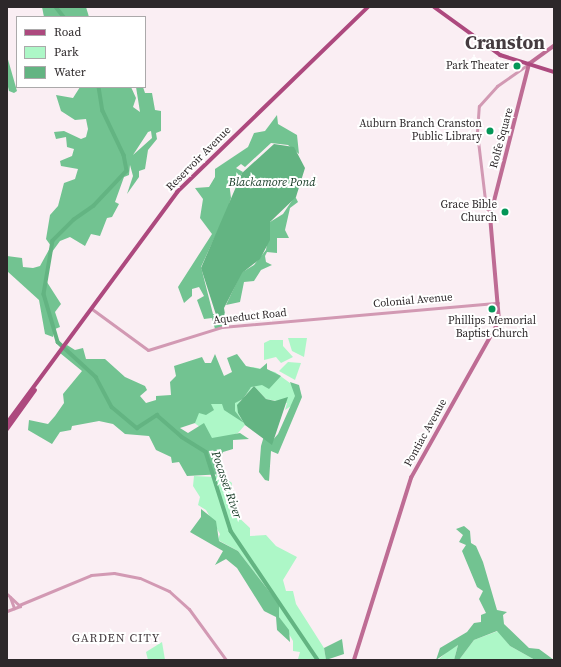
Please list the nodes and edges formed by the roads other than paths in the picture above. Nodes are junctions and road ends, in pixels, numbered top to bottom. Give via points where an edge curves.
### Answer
1 (368, 7) edge
2 (434, 7) edge
3 (554, 46) edge
4 (529, 64) junction
5 (554, 72) edge
6 (490, 215) junction
7 (498, 303) junction
8 (92, 309) junction
9 (330, 318) joint
10 (39, 382) junction
11 (7, 423) edge
12 (7, 429) edge
13 (8, 595) edge
14 (19, 604) junction
15 (14, 607) junction
16 (7, 611) edge
17 (226, 660) edge
18 (354, 660) edge

1 - 8 main road, Reservoir Avenue via 182,186
2 - 4 main road via 493,51
3 - 4 main road, Pontiac Avenue
4 - 5 main road
4 - 6 main road, Rolfe Square
4 - 6 street, Pontiac Avenue via 497,86 479,106 477,132 486,208
6 - 7 main road, Pontiac Avenue
7 - 9 street, Colonial Avenue
7 - 18 main road, Pontiac Avenue via 496,328 411,478
8 - 9 street, Aqueduct Road via 148,350 222,327
8 - 10 main road, Reservoir Avenue
10 - 11 main road, Reservoir Avenue
10 - 12 main road, Reservoir Avenue
13 - 14 street
13 - 15 street
14 - 15 street via 18,608
14 - 17 street via 91,575 114,573 139,578 158,585 180,600
15 - 16 street

